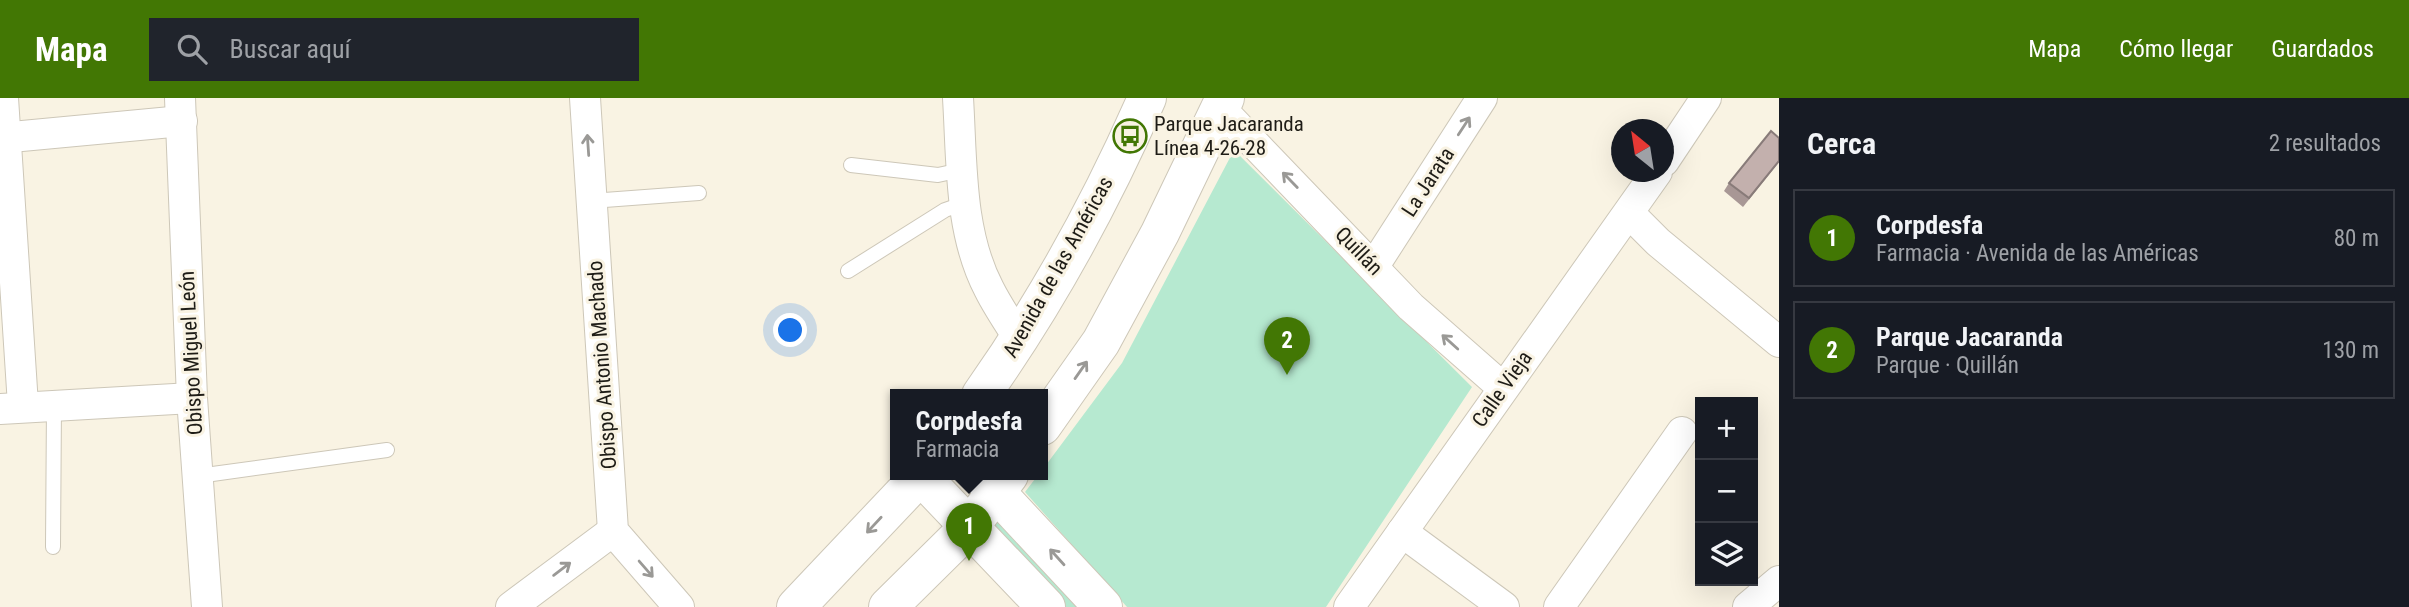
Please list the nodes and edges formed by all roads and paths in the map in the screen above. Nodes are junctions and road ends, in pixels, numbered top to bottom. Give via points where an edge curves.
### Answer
1 (3, 98) edge
2 (585, 98) edge
3 (958, 98) edge
4 (1147, 98) edge
5 (1482, 98) edge
6 (1706, 98) edge
7 (1223, 104) edge
8 (181, 110) edge
9 (2, 138) edge
10 (1674, 146) edge
11 (851, 165) dead end
12 (961, 170) junction
13 (1650, 182) edge
14 (699, 193) dead end
15 (591, 201) junction
16 (965, 203) junction
17 (1629, 213) junction
18 (1374, 266) junction
19 (848, 271) dead end
20 (1020, 340) junction
21 (1779, 342) edge
22 (1502, 387) junction
23 (985, 389) edge
24 (192, 398) junction
25 (54, 404) junction
26 (12, 407) edge
27 (1048, 417) edge
28 (1682, 432) dead end
29 (387, 450) dead end
30 (198, 476) junction
31 (916, 480) edge
32 (926, 480) edge
33 (995, 481) edge
34 (971, 526) junction
35 (613, 531) junction
36 (1402, 532) junction
37 (52, 547) dead end
38 (1779, 581) edge
39 (207, 607) edge
40 (511, 607) edge
41 (679, 607) edge
42 (796, 607) edge
43 (888, 607) edge
44 (1046, 607) edge
45 (1103, 607) edge
46 (1349, 607) edge
47 (1504, 607) edge
48 (1559, 607) edge
49 (1748, 607) edge

1 - 9 street
15 -> 2 street, Obispo Antonio Machado
3 - 12 street
4 - 20 main road, Avenida de las Américas
18 -> 5 street, La Jarata
6 - 10 street
18 -> 7 street, Quillán
27 -> 7 main road via 1101,342
8 - 9 street
8 - 24 street, Obispo Miguel León
9 - 26 street
11 - 12 lane via 938,175
12 - 16 street
13 - 17 street, Calle Vieja
14 - 15 lane
15 - 35 street, Obispo Antonio Machado
16 - 19 lane via 945,210
16 - 20 street via 988,288
17 - 21 street
17 - 22 street, Calle Vieja
22 -> 18 street, Quillán via 1411,307
20 - 23 main road, Avenida de las Américas
22 - 36 street, Calle Vieja
24 - 25 street
24 - 30 street, Obispo Miguel León
25 - 26 street
25 - 37 lane
28 - 48 street
29 - 30 lane
30 - 39 street, Obispo Miguel León
31 -> 42 main road
32 - 34 main road
33 - 34 main road
45 -> 33 main road
34 - 43 main road
34 - 44 main road
40 -> 35 street
35 -> 41 street
36 - 46 street, Calle Vieja
36 - 47 street
38 - 49 street

